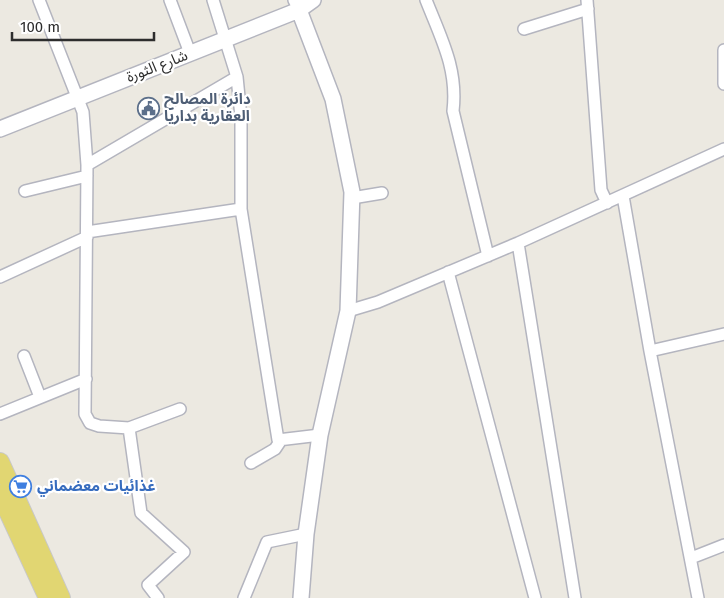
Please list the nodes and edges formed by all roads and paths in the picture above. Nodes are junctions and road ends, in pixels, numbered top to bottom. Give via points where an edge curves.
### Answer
1 (40, 0) edge
2 (170, 0) edge
3 (213, 0) edge
4 (313, 0) edge
5 (426, 0) edge
6 (587, 4) edge
7 (296, 5) edge
8 (524, 28) dead end
9 (226, 38) junction
10 (724, 50) edge
11 (190, 53) junction
12 (237, 77) junction
13 (724, 84) edge
14 (78, 97) junction
15 (0, 129) edge
16 (724, 148) edge
17 (87, 170) junction
18 (25, 191) dead end
19 (382, 193) dead end
20 (623, 196) junction
21 (352, 198) junction
22 (608, 203) junction
23 (241, 209) junction
24 (87, 235) junction
25 (518, 243) junction
26 (488, 256) junction
27 (448, 272) junction
28 (0, 277) edge
29 (348, 311) junction
30 (724, 334) edge
31 (650, 351) junction
32 (24, 356) dead end
33 (86, 379) junction
34 (40, 397) junction
35 (180, 409) dead end
36 (0, 414) edge
37 (129, 428) junction
38 (320, 436) junction
39 (281, 440) junction
40 (0, 462) edge
41 (251, 463) dead end
42 (0, 494) edge
43 (10, 512) edge
44 (306, 534) junction
45 (724, 545) edge
46 (691, 558) junction
47 (148, 585) junction
48 (48, 598) edge
49 (61, 598) edge
50 (144, 598) edge
51 (158, 598) edge
52 (244, 598) edge
53 (301, 598) edge
54 (535, 598) edge
55 (575, 598) edge
56 (698, 598) edge

1 - 14 street
2 - 11 street
3 - 9 street
4 - 7 street, شارع الثورة
5 - 26 street via 454,77 453,111
6 - 8 street
6 - 22 street via 601,190
7 - 9 street, شارع الثورة
7 - 21 street via 333,99
9 - 11 street, شارع الثورة
9 - 12 street
10 - 13 street
11 - 14 street, شارع الثورة
12 - 17 street
12 - 23 street via 241,116
14 - 15 street, شارع الثورة
14 - 17 street via 83,112
16 - 20 street
17 - 18 street
17 - 24 street
19 - 21 street
20 - 22 street
20 - 31 street
21 - 29 street
22 - 25 street
23 - 24 street
23 - 39 street via 278,440
24 - 28 street
24 - 33 street
25 - 26 street
25 - 55 street
26 - 27 street
27 - 29 street via 378,302
27 - 54 street
29 - 38 street
30 - 31 street
31 - 46 street
32 - 34 street
33 - 34 street
33 - 37 street via 85,414 90,423
34 - 36 street
35 - 37 street
37 - 47 street via 142,513 184,552
38 - 39 street
38 - 44 street
39 - 41 street via 275,449
40 - 43 main road
42 - 43 main road
43 - 48 main road
43 - 49 main road
44 - 52 street via 268,542
44 - 53 street
45 - 46 street
46 - 56 street
47 - 50 street
47 - 51 street

